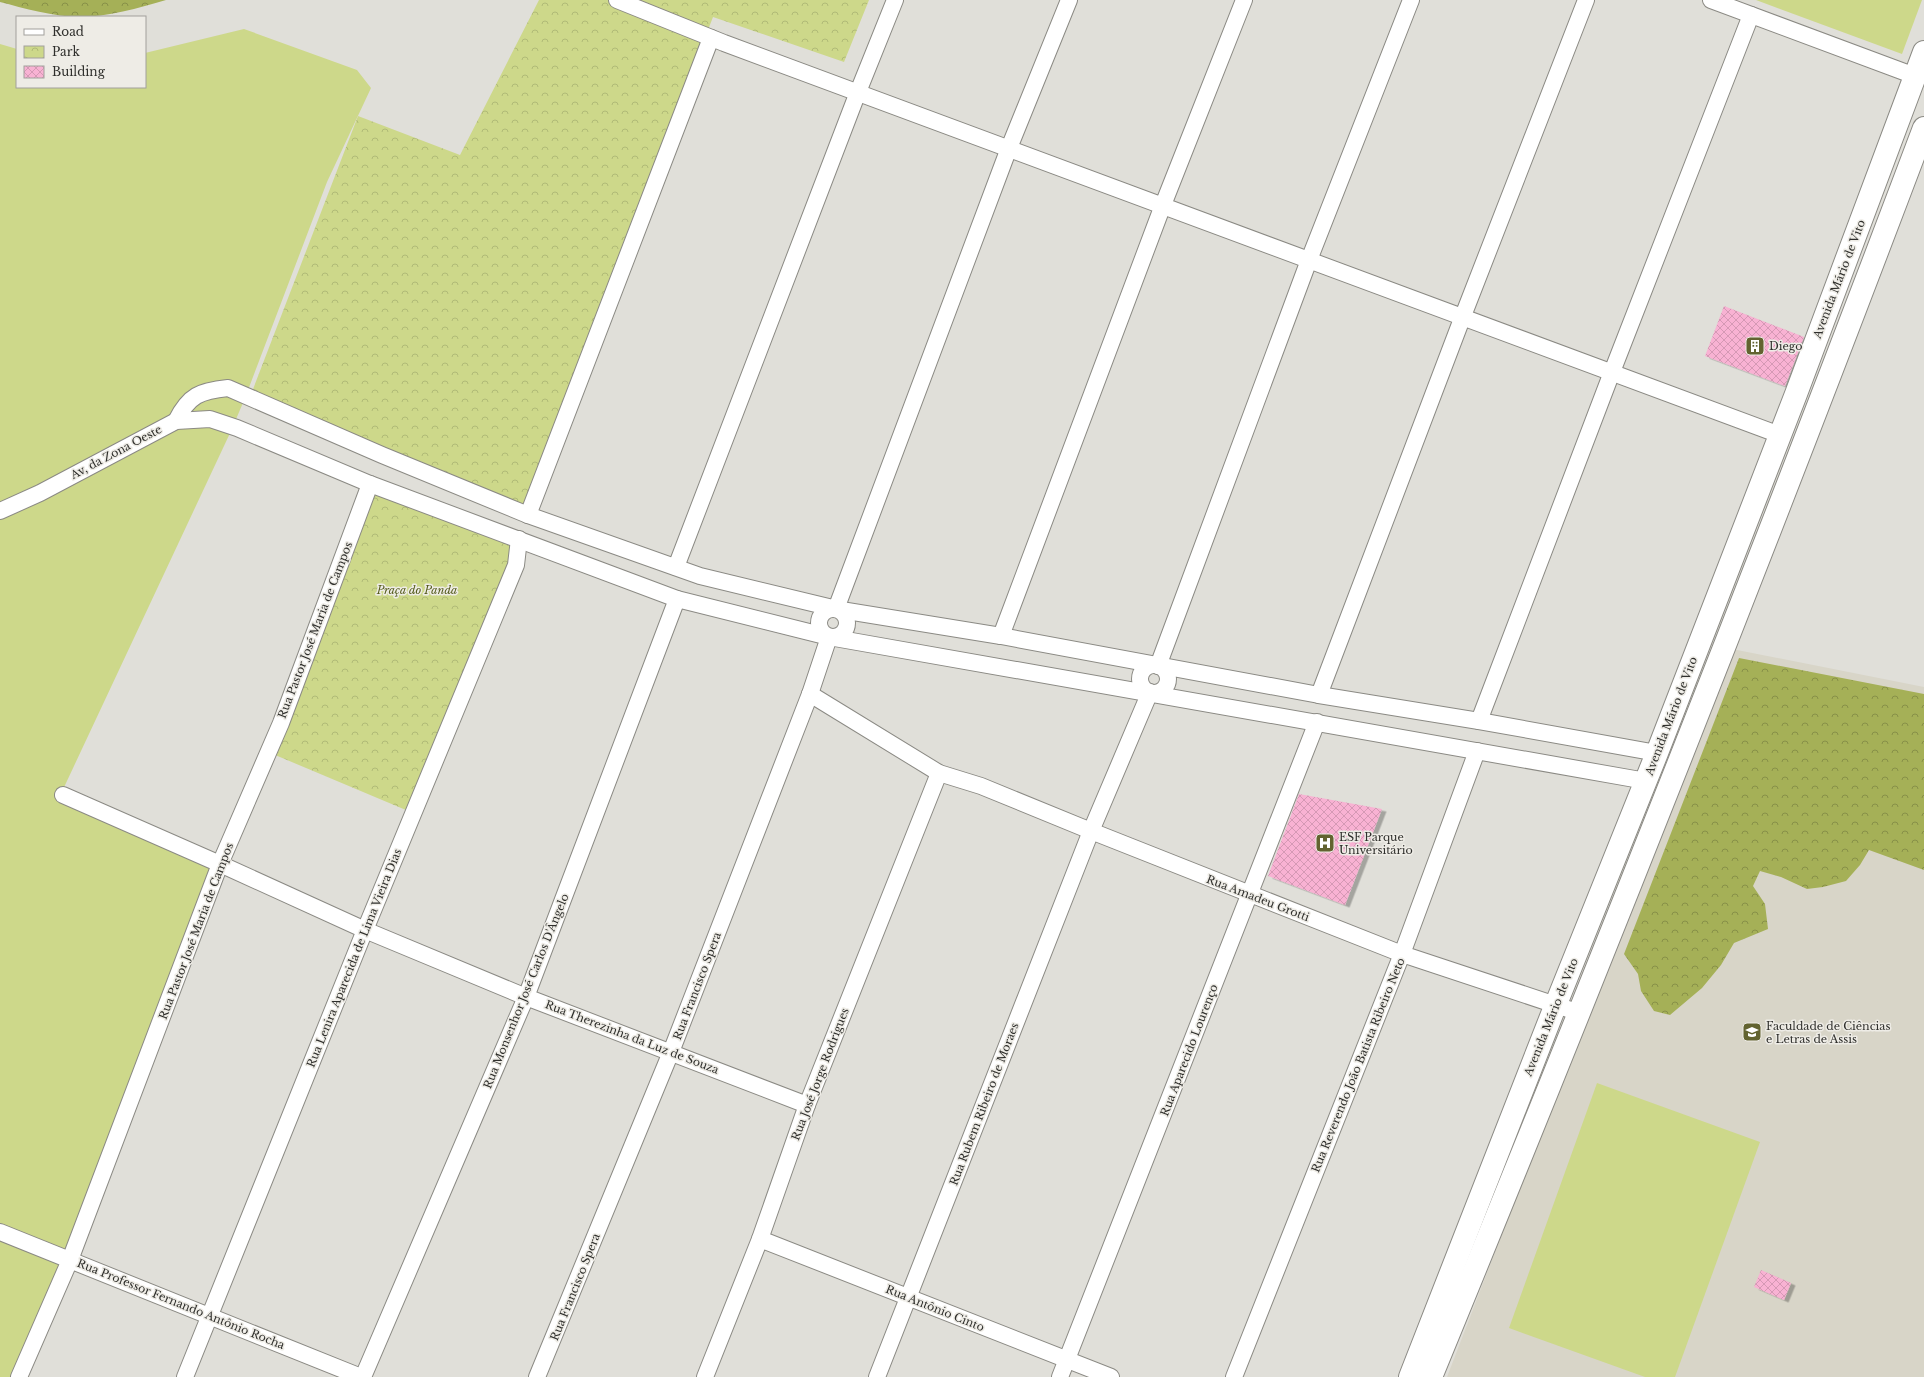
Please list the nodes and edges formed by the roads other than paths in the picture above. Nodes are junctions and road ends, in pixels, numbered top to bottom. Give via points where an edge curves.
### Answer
1 (617, 0) edge
2 (895, 0) edge
3 (1069, 0) edge
4 (1244, 0) edge
5 (1411, 0) edge
6 (1586, 0) edge
7 (1711, 0) edge
8 (1751, 15) junction
9 (711, 38) junction
10 (1924, 52) edge
11 (1915, 76) junction
12 (858, 92) junction
13 (1924, 128) edge
14 (1009, 148) junction
15 (1163, 205) junction
16 (1309, 260) junction
17 (1463, 316) junction
18 (1823, 323) junction
19 (1848, 331) junction
20 (1612, 372) junction
21 (176, 421) junction
22 (1780, 435) junction
23 (370, 484) junction
24 (0, 511) edge
25 (528, 515) junction
26 (519, 539) junction
27 (676, 567) junction
28 (677, 599) junction
29 (836, 609) junction
30 (1001, 636) junction
31 (829, 637) junction
32 (1158, 666) junction
33 (1150, 692) junction
34 (810, 694) junction
35 (1319, 695) junction
36 (1479, 721) junction
37 (1317, 722) junction
38 (1477, 751) junction
39 (1657, 753) junction
40 (939, 773) junction
41 (1643, 789) junction
42 (62, 794) dead end
43 (1662, 806) junction
44 (1091, 832) junction
45 (220, 864) junction
46 (1250, 895) junction
47 (365, 930) junction
48 (1402, 954) junction
49 (526, 997) junction
50 (1556, 1004) junction
51 (1580, 1014) junction
52 (671, 1052) junction
53 (807, 1105) junction
54 (0, 1232) edge
55 (760, 1239) junction
56 (70, 1260) junction
57 (908, 1298) junction
58 (209, 1316) junction
59 (1067, 1360) junction
60 (19, 1377) edge
61 (185, 1377) edge
62 (362, 1377) edge
63 (538, 1377) edge
64 (705, 1377) edge
65 (877, 1377) edge
66 (1060, 1377) edge
67 (1111, 1377) edge
68 (1234, 1377) edge
69 (1410, 1377) edge
70 (1431, 1377) edge

1 - 9 street
2 - 12 street
3 - 14 street
4 - 15 street
5 - 16 street
6 - 17 street
7 - 8 street
8 - 11 street
8 - 20 street
9 - 12 street
9 - 25 street
10 - 11 main road, Avenida Mário de Vito
11 - 18 main road, Avenida Mário de Vito
12 - 14 street
12 - 27 street
13 - 19 main road
14 - 15 street
14 - 29 street
15 - 16 street
15 - 30 street
16 - 17 street
16 - 32 street
17 - 20 street
17 - 35 street
18 - 19 main road
18 - 22 main road, Avenida Mário de Vito
19 - 43 main road
20 - 22 street
20 - 36 street
21 - 23 street, Av, da Zona Oeste via 210,419
21 - 24 street, Av, da Zona Oeste via 40,493
21 - 25 street via 193,396 228,388
22 - 39 main road, Avenida Mário de Vito
23 - 26 street, Av, da Zona Oeste
23 - 45 street, Rua Pastor José Maria de Campos via 281,723
25 - 26 street via 519,515 511,525 512,533
25 - 27 street
26 - 28 street, Av, da Zona Oeste
26 - 47 street, Rua Lenira Aparecida de Lima Vieira Dias via 516,565
27 - 29 street via 700,576
28 - 31 street, Av, da Zona Oeste
28 - 49 street, Rua Monsenhor José Carlos D'Ângelo
29 - 30 street
29 - 31 street via 822,613 818,622 821,631
30 - 32 street
31 - 33 street, Av, da Zona Oeste
31 - 34 street, Rua Francisco Spera
32 - 33 street via 1167,674 1168,680 1162,690
32 - 35 street
33 - 37 street, Av, da Zona Oeste
33 - 44 street, Rua Rubem Ribeiro de Moraes
34 - 40 street, Rua Amadeu Grotti
34 - 52 street, Rua Francisco Spera
35 - 36 street
36 - 39 street
37 - 38 street, Av, da Zona Oeste
37 - 46 street, Rua Aparecido Lourenço
38 - 41 street, Av, da Zona Oeste
38 - 48 street, Rua Reverendo João Batista Ribeiro Neto
39 - 41 main road, Avenida Mário de Vito
40 - 44 street, Rua Amadeu Grotti via 981,786
40 - 53 street, Rua José Jorge Rodrigues
41 - 43 main road
41 - 50 main road, Avenida Mário de Vito
42 - 45 street, Rua Therezinha da Luz de Souza
43 - 51 main road
44 - 46 street, Rua Amadeu Grotti
44 - 57 street, Rua Rubem Ribeiro de Moraes
45 - 47 street, Rua Therezinha da Luz de Souza
45 - 56 street, Rua Pastor José Maria de Campos
46 - 48 street, Rua Amadeu Grotti
46 - 59 street, Rua Aparecido Lourenço
47 - 49 street, Rua Therezinha da Luz de Souza
47 - 58 street, Rua Lenira Aparecida de Lima Vieira Dias
48 - 50 street, Rua Amadeu Grotti
48 - 68 street, Rua Reverendo João Batista Ribeiro Neto
49 - 52 street, Rua Therezinha da Luz de Souza
49 - 62 street, Rua Monsenhor José Carlos D'Ângelo
50 - 51 street, Rua Amadeu Grotti
50 - 69 main road, Avenida Mário de Vito
51 - 70 main road
52 - 53 street, Rua Therezinha da Luz de Souza
52 - 63 street, Rua Francisco Spera
53 - 55 street, Rua José Jorge Rodrigues
54 - 56 street, Rua Professor Fernando Antônio Rocha
55 - 57 street, Rua Antônio Cinto
55 - 64 street, Rua José Jorge Rodrigues
56 - 58 street, Rua Professor Fernando Antônio Rocha
56 - 60 street, Rua Pastor José Maria de Campos
57 - 59 street, Rua Antônio Cinto
57 - 65 street, Rua Rubem Ribeiro de Moraes
58 - 61 street, Rua Lenira Aparecida de Lima Vieira Dias
58 - 62 street, Rua Professor Fernando Antônio Rocha
59 - 66 street, Rua Aparecido Lourenço
59 - 67 street, Rua Antônio Cinto

